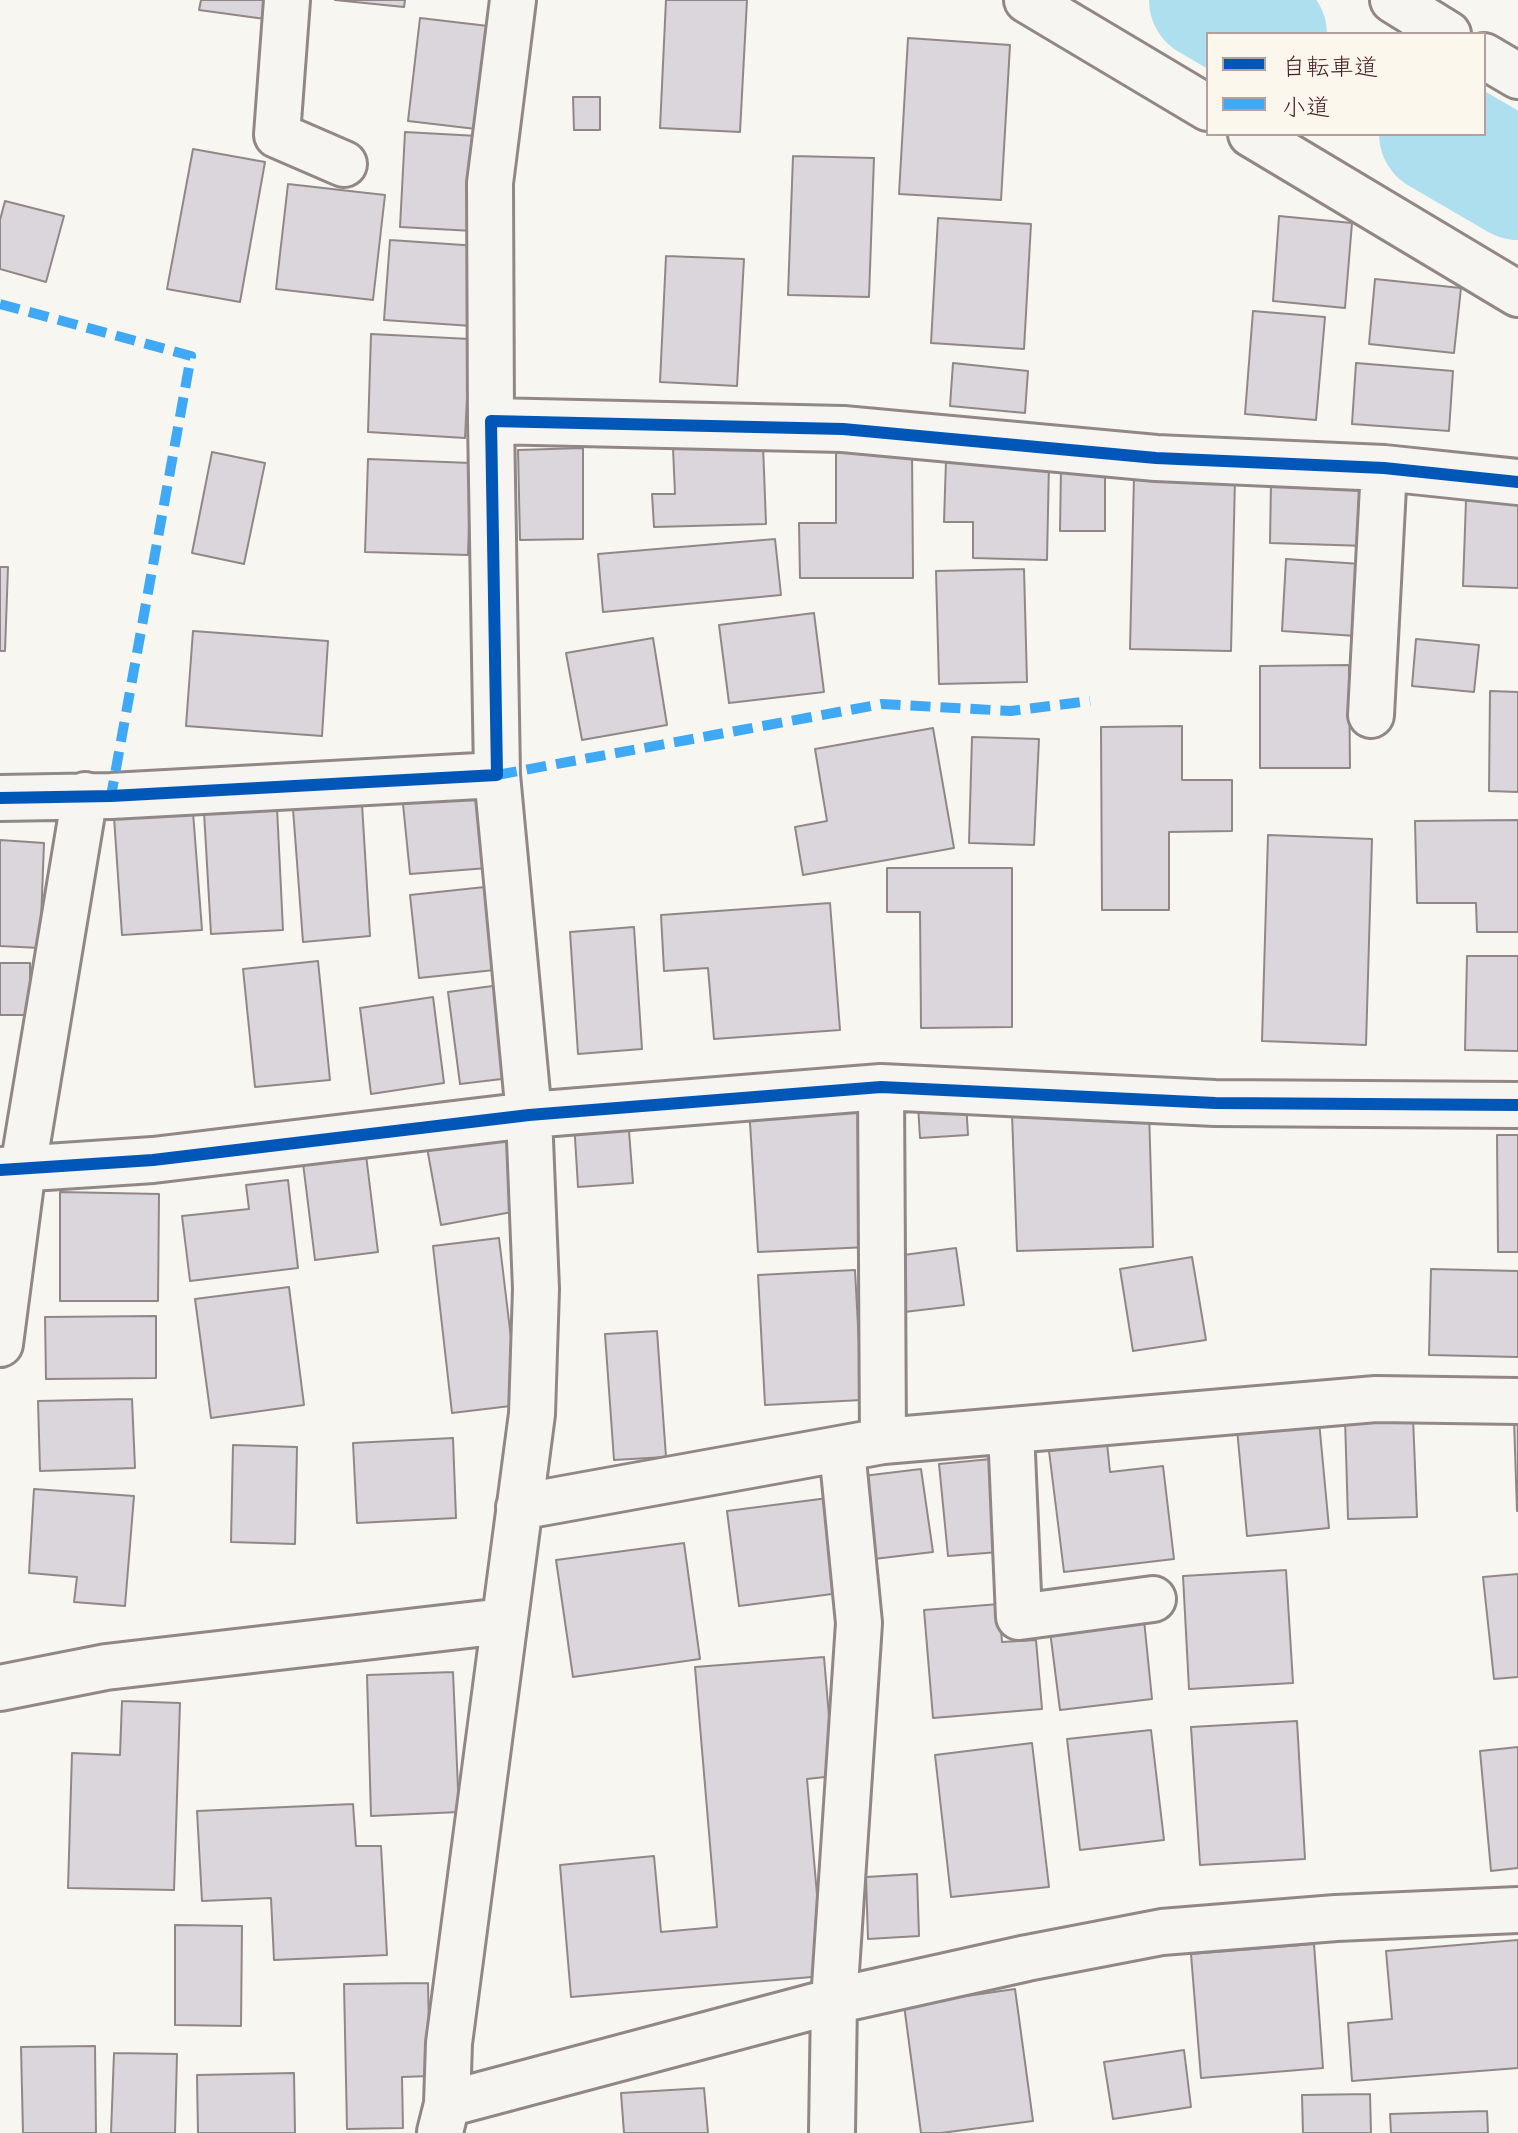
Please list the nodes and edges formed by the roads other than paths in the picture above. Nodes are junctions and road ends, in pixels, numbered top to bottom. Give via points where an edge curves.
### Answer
1 (287, 0) edge
2 (513, 0) edge
3 (1027, 0) edge
4 (1393, 0) edge
5 (1445, 32) edge
6 (1486, 57) edge
7 (1518, 76) edge
8 (1206, 107) edge
9 (1254, 136) edge
10 (344, 164) dead end
11 (1518, 294) edge
12 (491, 421) junction
13 (1384, 468) junction
14 (1518, 482) edge
15 (1371, 715) dead end
16 (497, 775) junction
17 (85, 795) junction
18 (0, 798) edge
19 (881, 1087) junction
20 (1518, 1105) edge
21 (529, 1115) junction
22 (11, 1169) edge
23 (0, 1344) edge
24 (1518, 1401) edge
25 (1011, 1430) junction
26 (862, 1446) junction
27 (519, 1507) junction
28 (1153, 1599) dead end
29 (503, 1621) junction
30 (0, 1688) edge
31 (1518, 1910) edge
32 (834, 2001) junction
33 (443, 2118) edge
34 (832, 2133) edge

1 - 10 street via 277,135
2 - 12 street via 490,183
3 - 8 street
4 - 5 street
6 - 7 street
9 - 11 street
12 - 13 street via 843,429 1156,458
12 - 16 street
13 - 14 street
13 - 15 street
16 - 17 street
16 - 21 street
17 - 18 street
17 - 22 street
19 - 20 street via 1215,1103
19 - 21 street
19 - 26 street
21 - 22 street via 153,1160
21 - 27 street via 536,1304 532,1414
22 - 23 street
24 - 25 street via 1376,1399
25 - 26 street
25 - 28 street via 1019,1617
26 - 27 street
26 - 32 street via 859,1623
27 - 29 street
29 - 30 street via 106,1667
29 - 33 street
31 - 32 street via 1162,1932
32 - 33 street
32 - 34 street

